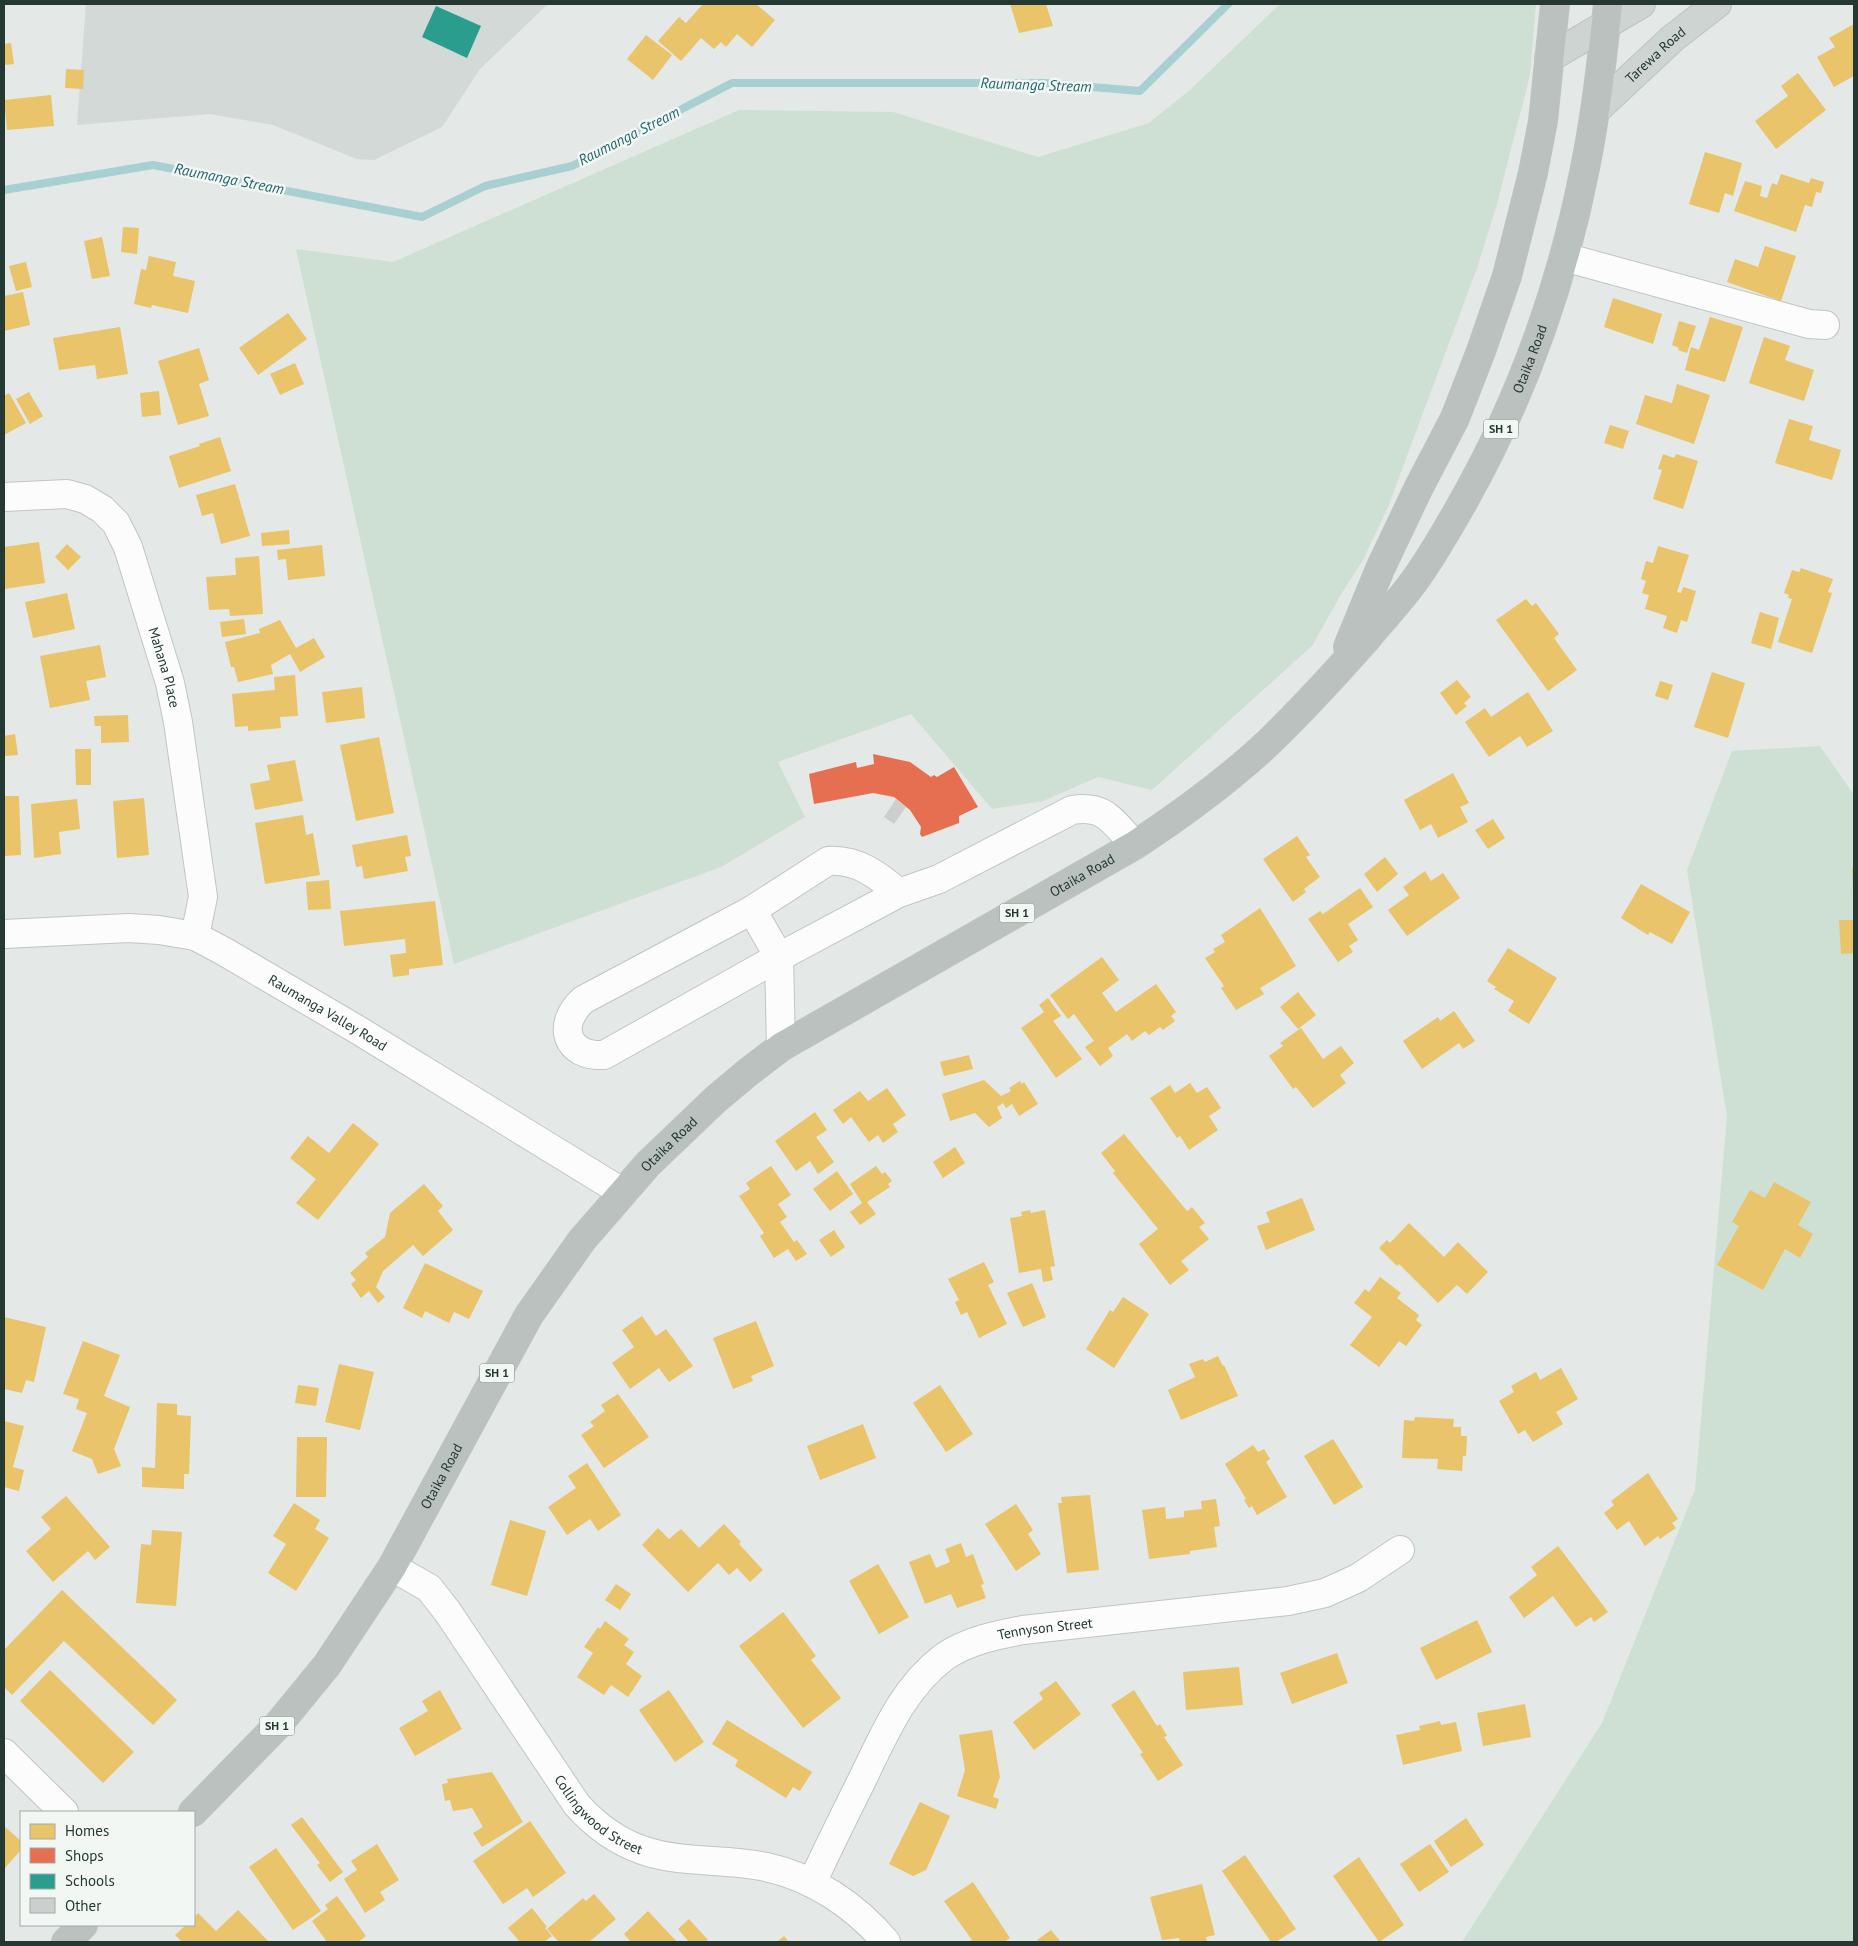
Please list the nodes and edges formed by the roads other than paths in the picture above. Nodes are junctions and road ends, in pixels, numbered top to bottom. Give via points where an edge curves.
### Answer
1 (1554, 4) edge
2 (1641, 4) edge
3 (1717, 4) edge
4 (1607, 15) edge
5 (1549, 58) junction
6 (1596, 110) junction
7 (1564, 256) junction
8 (1826, 325) dead end
9 (4, 497) edge
10 (1339, 670) junction
11 (1135, 845) junction
12 (899, 893) junction
13 (752, 910) junction
14 (4, 934) edge
15 (194, 936) junction
16 (779, 957) junction
17 (782, 1047) junction
18 (622, 1192) junction
19 (1400, 1550) dead end
20 (392, 1567) junction
21 (4, 1753) edge
22 (63, 1811) edge
23 (194, 1811) edge
24 (812, 1883) junction
25 (82, 1926) edge
26 (66, 1942) edge
27 (886, 1942) edge

1 - 5 highway, Otaika Road / SH 1
2 - 4 main road
3 - 6 main road, Tarewa Road via 1673,38
4 - 5 main road
4 - 6 highway, Otaika Road / SH 1
5 - 10 highway, Otaika Road / SH 1 via 1542,129 1507,276 1455,418 1380,569
6 - 7 highway, Otaika Road / SH 1
7 - 8 street via 1809,324
7 - 10 highway, Otaika Road / SH 1 via 1521,385 1468,495 1409,589
9 - 15 street, Mahana Place via 67,494 85,499 116,523 128,547 170,683 178,722 204,897
10 - 11 highway, Otaika Road / SH 1 via 1268,742 1221,783
11 - 12 street via 1105,814 1094,809 1072,810 939,879
11 - 17 highway, Otaika Road / SH 1
12 - 13 street via 862,866 842,860 828,861
12 - 16 street
13 - 16 street
13 - 16 street via 583,1000 568,1020 571,1042 581,1052 604,1055
14 - 15 street, Raumanga Valley Road via 129,928
15 - 18 street, Raumanga Valley Road via 367,1035
16 - 17 street
17 - 18 highway, Otaika Road / SH 1 via 715,1100
18 - 20 highway, Otaika Road / SH 1 via 528,1315
19 - 24 street, Tennyson Street via 1358,1578 1325,1593 1288,1601 1015,1632 992,1636 946,1656 906,1695 888,1725
20 - 23 highway, Otaika Road / SH 1 via 327,1665 277,1726
20 - 24 street, Collingwood Street via 430,1588 577,1805 592,1821 642,1850 765,1867
21 - 22 street
24 - 27 street, Collingwood Street via 861,1915
25 - 26 highway

